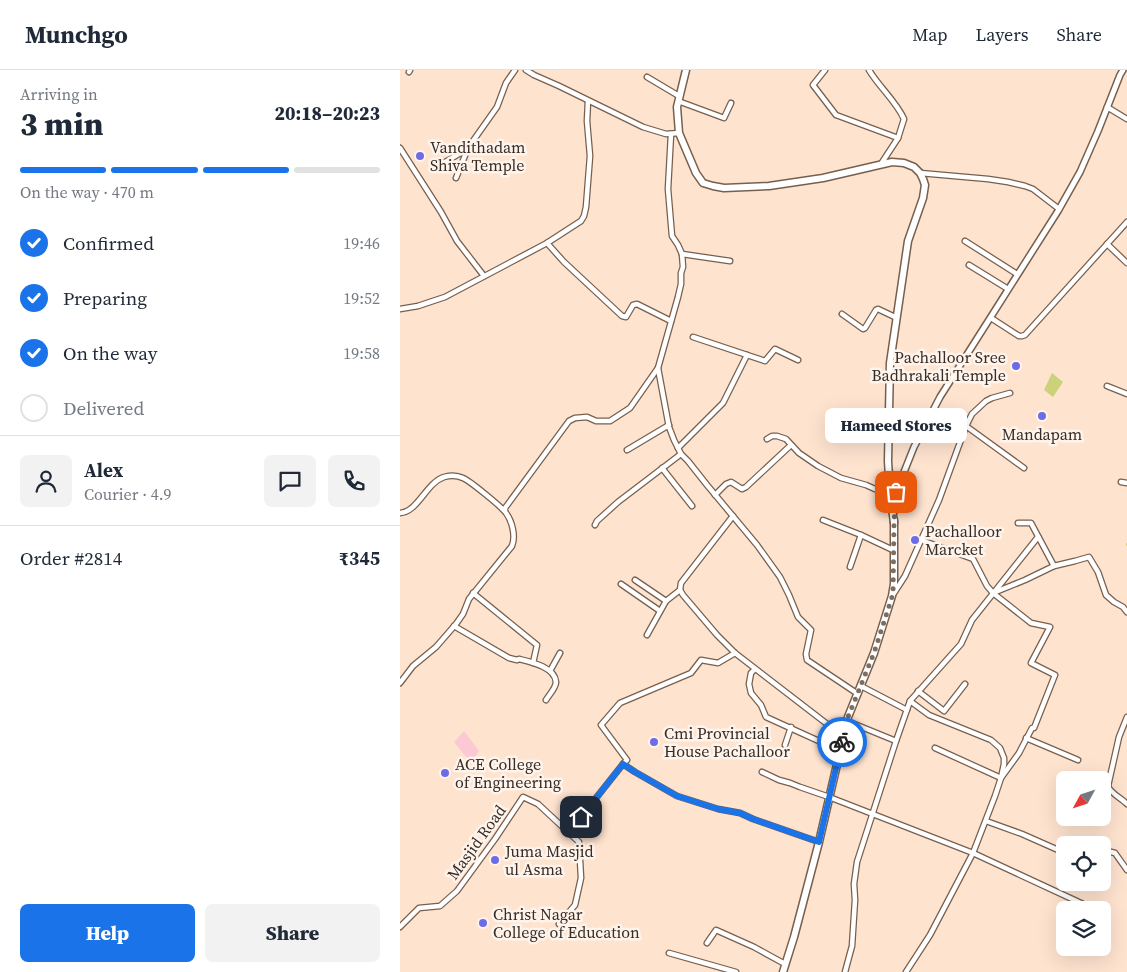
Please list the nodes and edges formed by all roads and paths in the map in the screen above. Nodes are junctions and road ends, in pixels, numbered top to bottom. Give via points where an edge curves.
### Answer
1 (515, 70) edge
2 (526, 70) edge
3 (686, 70) edge
4 (825, 70) edge
5 (870, 70) edge
6 (1123, 70) edge
7 (535, 72) edge
8 (647, 77) dead end
9 (678, 98) junction
10 (588, 101) junction
11 (731, 103) dead end
12 (1107, 107) junction
13 (1127, 119) edge
14 (679, 133) junction
15 (671, 134) junction
16 (898, 138) junction
17 (470, 146) junction
18 (400, 148) edge
19 (402, 157) edge
20 (881, 164) junction
21 (434, 167) dead end
22 (920, 173) junction
23 (456, 178) dead end
24 (1059, 209) junction
25 (1127, 222) edge
26 (965, 241) dead end
27 (547, 243) junction
28 (1107, 244) junction
29 (682, 254) junction
30 (730, 261) dead end
31 (1127, 263) edge
32 (969, 265) dead end
33 (1018, 274) junction
34 (484, 276) junction
35 (1008, 289) junction
36 (400, 308) edge
37 (842, 314) dead end
38 (897, 318) junction
39 (991, 318) junction
40 (671, 321) junction
41 (693, 336) dead end
42 (747, 355) junction
43 (798, 360) dead end
44 (658, 368) junction
45 (1107, 386) dead end
46 (1010, 393) dead end
47 (1127, 394) edge
48 (669, 425) junction
49 (966, 426) junction
50 (767, 439) dead end
51 (791, 445) junction
52 (678, 448) junction
53 (627, 450) dead end
54 (681, 454) junction
55 (662, 468) junction
56 (1024, 468) dead end
57 (1121, 482) dead end
58 (1127, 483) edge
59 (893, 492) junction
60 (715, 495) junction
61 (692, 506) dead end
62 (505, 512) junction
63 (400, 513) edge
64 (732, 516) junction
65 (823, 520) dead end
66 (1018, 523) dead end
67 (595, 525) dead end
68 (862, 535) junction
69 (1038, 537) junction
70 (921, 540) junction
71 (893, 550) junction
72 (1054, 566) junction
73 (850, 567) dead end
74 (635, 580) dead end
75 (621, 584) dead end
76 (680, 590) junction
77 (474, 593) junction
78 (993, 593) junction
79 (893, 594) junction
80 (666, 601) junction
81 (1125, 606) edge
82 (660, 612) junction
83 (1127, 612) edge
84 (454, 626) junction
85 (648, 635) dead end
86 (560, 653) dead end
87 (735, 653) junction
88 (532, 663) junction
89 (755, 669) junction
90 (550, 671) junction
91 (400, 683) edge
92 (965, 684) dead end
93 (861, 686) junction
94 (918, 691) junction
95 (858, 694) junction
96 (546, 700) dead end
97 (910, 701) junction
98 (907, 710) junction
99 (1127, 717) edge
100 (847, 722) junction
101 (791, 727) junction
102 (844, 737) junction
103 (1026, 738) junction
104 (896, 741) junction
105 (785, 745) dead end
106 (841, 748) junction
107 (935, 748) dead end
108 (1078, 760) dead end
109 (623, 764) junction
110 (762, 772) dead end
111 (1001, 778) junction
112 (829, 797) junction
113 (1127, 804) edge
114 (872, 814) junction
115 (986, 821) junction
116 (567, 831) junction
117 (819, 842) junction
118 (1056, 849) edge
119 (1111, 852) edge
120 (973, 853) junction
121 (1127, 870) edge
122 (1077, 901) edge
123 (558, 924) dead end
124 (400, 927) edge
125 (707, 943) dead end
126 (669, 953) dead end
127 (785, 964) junction
128 (736, 972) edge
129 (783, 972) edge
130 (845, 972) edge
131 (906, 972) edge

1 - 17 street via 496,107
2 - 7 street
3 - 9 main road
4 - 16 street via 813,85 836,115
5 - 16 street via 904,116
6 - 12 street
7 - 10 street
8 - 9 street
9 - 11 street via 724,118
9 - 14 main road
10 - 15 street via 643,127
10 - 27 street via 590,156 584,216
12 - 13 street
12 - 24 street via 1080,172
14 - 15 street
14 - 20 main road via 700,180 724,188 769,186 823,178
15 - 29 street via 668,189 672,236
16 - 20 street
17 - 21 street
17 - 23 street
18 - 19 street
19 - 34 street
20 - 22 main road via 904,163 914,166
22 - 24 street via 1025,186
22 - 38 main road via 925,185 923,198 908,241
24 - 33 street
25 - 28 street
26 - 33 street
27 - 34 street
27 - 40 street via 622,316 626,317 637,304
28 - 31 street
28 - 39 street via 1025,335 1019,336
29 - 30 street
29 - 40 street via 681,284
32 - 35 street
33 - 35 street
34 - 36 street via 445,297
35 - 39 street
37 - 38 street via 863,329 877,309
38 - 59 main road via 890,363 888,461
39 - 59 street via 940,397
40 - 44 street
41 - 42 street
42 - 43 street via 765,361 775,349
42 - 52 street via 723,403
44 - 48 street
44 - 62 street via 630,408 610,421 587,417 569,421
45 - 47 street
46 - 49 street via 986,401 972,414
48 - 52 street
48 - 53 street
49 - 56 street
49 - 70 street
50 - 51 street via 777,436
51 - 59 street via 841,478 875,490
51 - 60 street via 746,487 731,482
52 - 54 street
54 - 55 street
54 - 60 street
55 - 61 street
55 - 67 street via 618,502
57 - 58 street
59 - 71 main road
60 - 64 street
62 - 63 street via 468,481 448,476 438,481 409,511
62 - 77 street via 512,526 514,542
64 - 76 street via 687,575
64 - 95 street via 780,577 798,617 811,630 806,660
65 - 68 street
66 - 69 street via 1031,523
68 - 71 street
68 - 73 street
69 - 72 street
69 - 78 street
70 - 78 street via 973,559
70 - 79 street
71 - 79 main road
72 - 78 street
72 - 81 street via 1089,557 1106,595
74 - 80 street
75 - 82 street
76 - 80 street
76 - 87 street
77 - 84 street
77 - 88 street via 537,645
78 - 94 street via 972,620 961,644
78 - 103 street via 1031,623 1050,627 1031,664 1055,675 1034,728
79 - 93 main road
80 - 82 street
81 - 83 street
82 - 85 street
84 - 88 street via 509,658
84 - 91 street
86 - 90 street
87 - 89 street
87 - 109 street via 718,663 701,660 691,673 620,703 601,725 627,760
88 - 90 street
89 - 101 street via 749,684 751,693 766,717
89 - 102 street
90 - 96 street via 556,684
92 - 94 street via 944,711
93 - 95 main road
93 - 98 street
94 - 97 street
95 - 100 main road
97 - 98 street
97 - 111 street via 929,714 996,744 1004,758
98 - 104 street
99 - 113 street via 1108,786
100 - 102 main road
100 - 104 street
101 - 105 street
101 - 106 street
102 - 106 main road
103 - 108 street
103 - 111 street
104 - 114 street
106 - 112 main road
107 - 111 street
109 - 116 street
109 - 117 street via 677,796 740,813
110 - 112 street
111 - 115 street
112 - 114 street
112 - 117 main road
114 - 120 street
114 - 130 street via 857,862 852,946
115 - 118 street
115 - 120 street
116 - 123 street via 579,842 581,878 575,906
116 - 124 street, Masjid Road via 538,804 523,797 457,891 440,906 419,908
117 - 127 main road
119 - 121 street
120 - 122 street
120 - 131 street via 930,935
125 - 127 street via 716,930
126 - 128 street
127 - 129 main road

